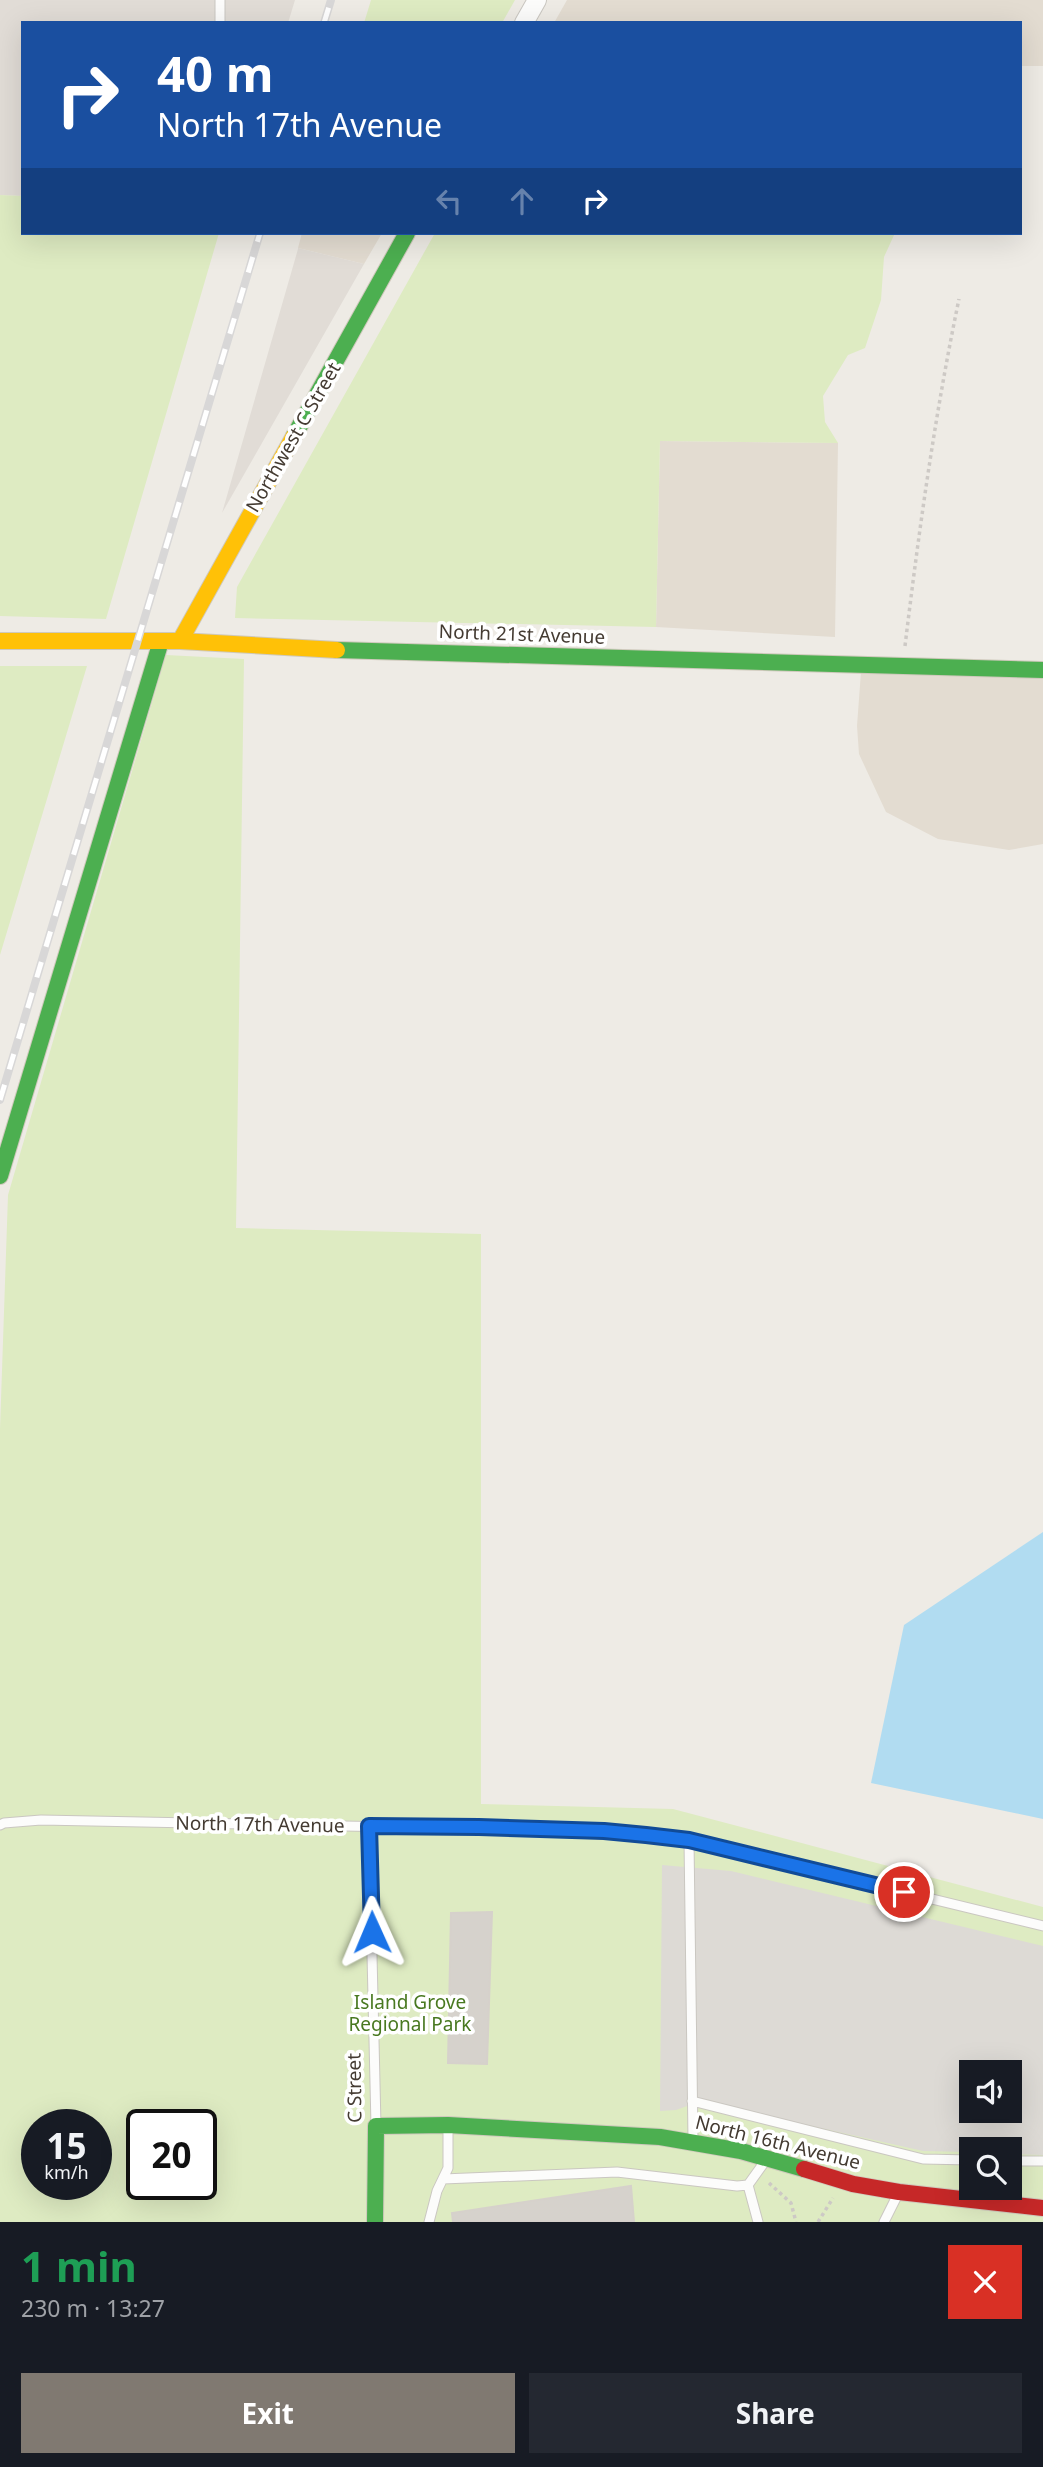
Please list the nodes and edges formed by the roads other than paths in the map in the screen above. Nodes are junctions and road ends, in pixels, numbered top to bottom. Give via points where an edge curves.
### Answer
1 (220, 0) edge
2 (537, 0) edge
3 (220, 21) edge
4 (525, 21) edge
5 (406, 235) edge
6 (0, 641) edge
7 (161, 641) junction
8 (180, 641) junction
9 (1043, 670) edge
10 (0, 1176) edge
11 (0, 1825) edge
12 (369, 1826) junction
13 (689, 1840) junction
14 (1043, 1926) edge
15 (692, 2101) junction
16 (376, 2126) junction
17 (449, 2126) junction
18 (693, 2142) junction
19 (767, 2159) junction
20 (959, 2160) edge
21 (1022, 2161) edge
22 (1043, 2161) edge
23 (443, 2179) junction
24 (748, 2185) junction
25 (899, 2192) junction
26 (1043, 2207) edge
27 (375, 2222) edge
28 (429, 2222) edge
29 (758, 2222) edge
30 (884, 2222) edge

1 - 3 lane
2 - 4 street
5 - 8 street, Northwest C Street
6 - 7 street, North 21st Avenue
7 - 8 street, North 21st Avenue
7 - 10 street
8 - 9 street, North 21st Avenue via 278,648
11 - 12 lane, North 17th Avenue via 41,1820
12 - 13 lane, North 17th Avenue via 604,1831
12 - 16 lane, C Street
13 - 14 lane, North 17th Avenue
13 - 15 lane
15 - 18 lane
15 - 20 lane via 923,2159
16 - 17 street, North 16th Avenue
16 - 27 street, C Street
17 - 18 street, North 16th Avenue
17 - 23 lane
18 - 19 street, North 16th Avenue
19 - 24 lane
19 - 25 street, North 16th Avenue
21 - 22 lane
23 - 24 lane via 617,2172
23 - 28 lane
24 - 29 lane
25 - 26 street, North 16th Avenue
25 - 30 lane

